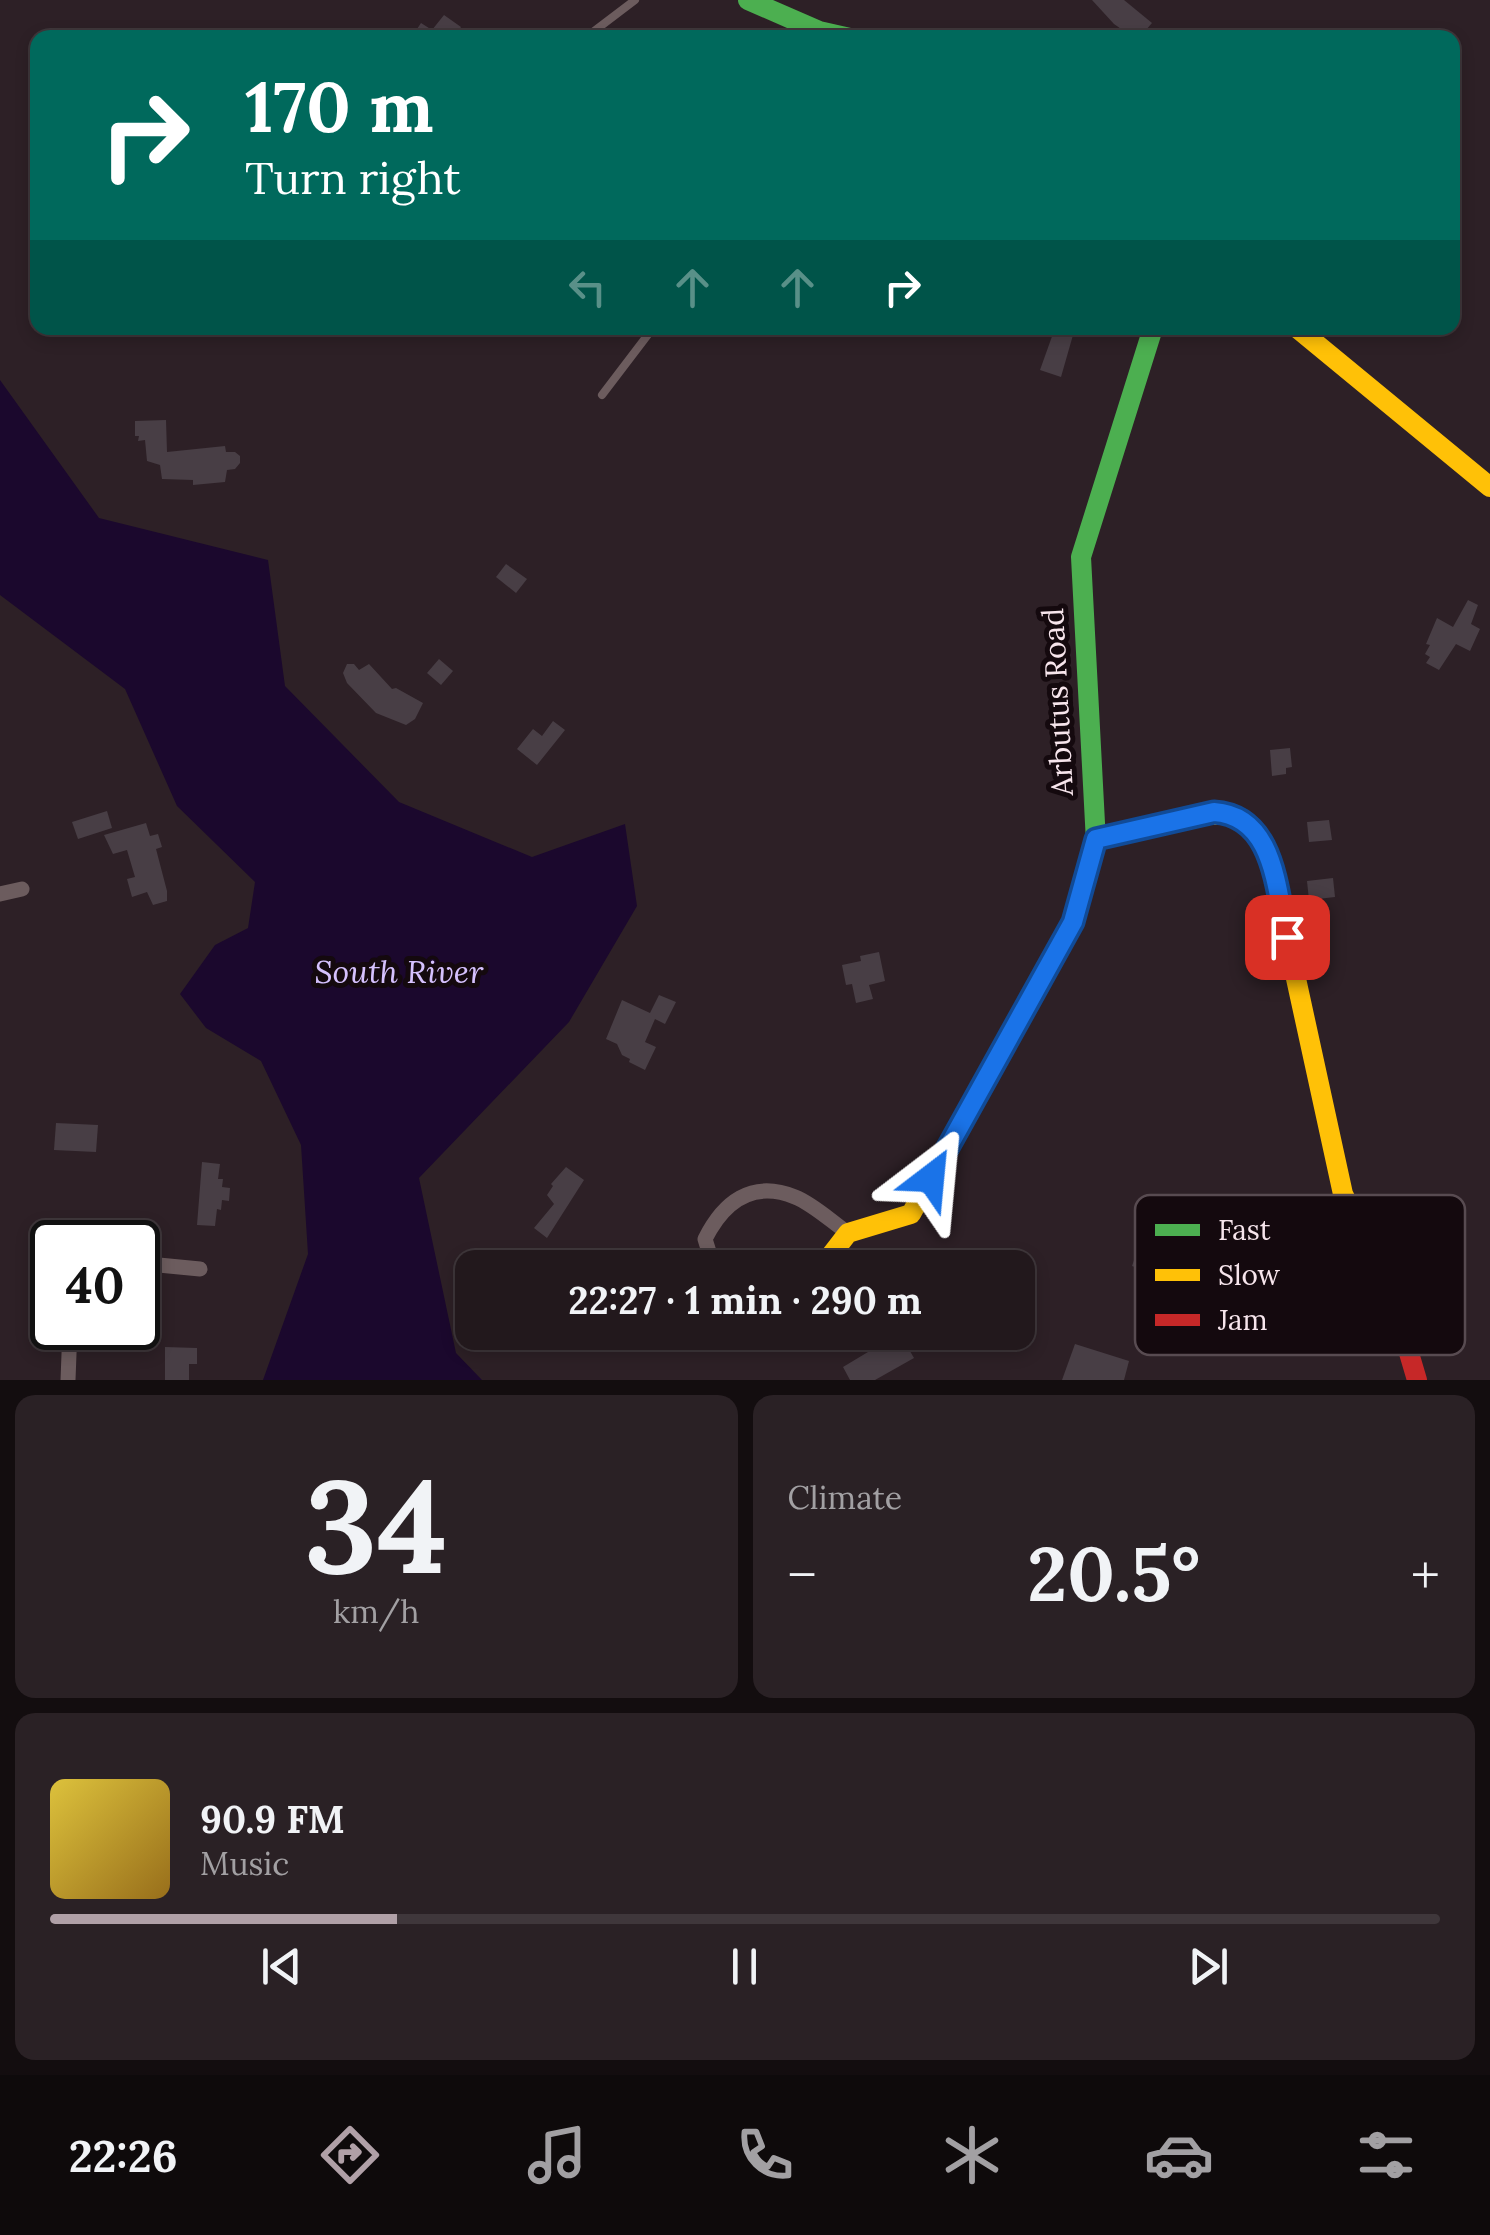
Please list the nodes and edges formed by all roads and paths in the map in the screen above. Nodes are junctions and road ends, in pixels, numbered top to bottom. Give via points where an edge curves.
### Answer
1 (635, 0) edge
2 (748, 0) edge
3 (596, 30) edge
4 (819, 30) edge
5 (648, 335) edge
6 (1151, 335) edge
7 (1305, 335) edge
8 (602, 395) dead end
9 (1490, 488) edge
10 (1096, 839) junction
11 (22, 889) dead end
12 (0, 894) edge
13 (1344, 1195) edge
14 (848, 1233) junction
15 (708, 1250) edge
16 (835, 1250) edge
17 (160, 1265) edge
18 (200, 1268) dead end
19 (69, 1350) edge
20 (1410, 1355) edge
21 (68, 1380) edge
22 (1417, 1380) edge

1 - 3 lane
2 - 4 street
5 - 8 lane
6 - 10 street, Arbutus Road via 1080,557
7 - 9 street
10 - 13 street via 1214,812 1234,814 1261,838
10 - 14 street, Arbutus Road via 1073,922 911,1214
11 - 12 street
14 - 15 street via 796,1197 769,1192 737,1198 718,1213 704,1239
14 - 16 street
17 - 18 street
19 - 21 street
20 - 22 street

